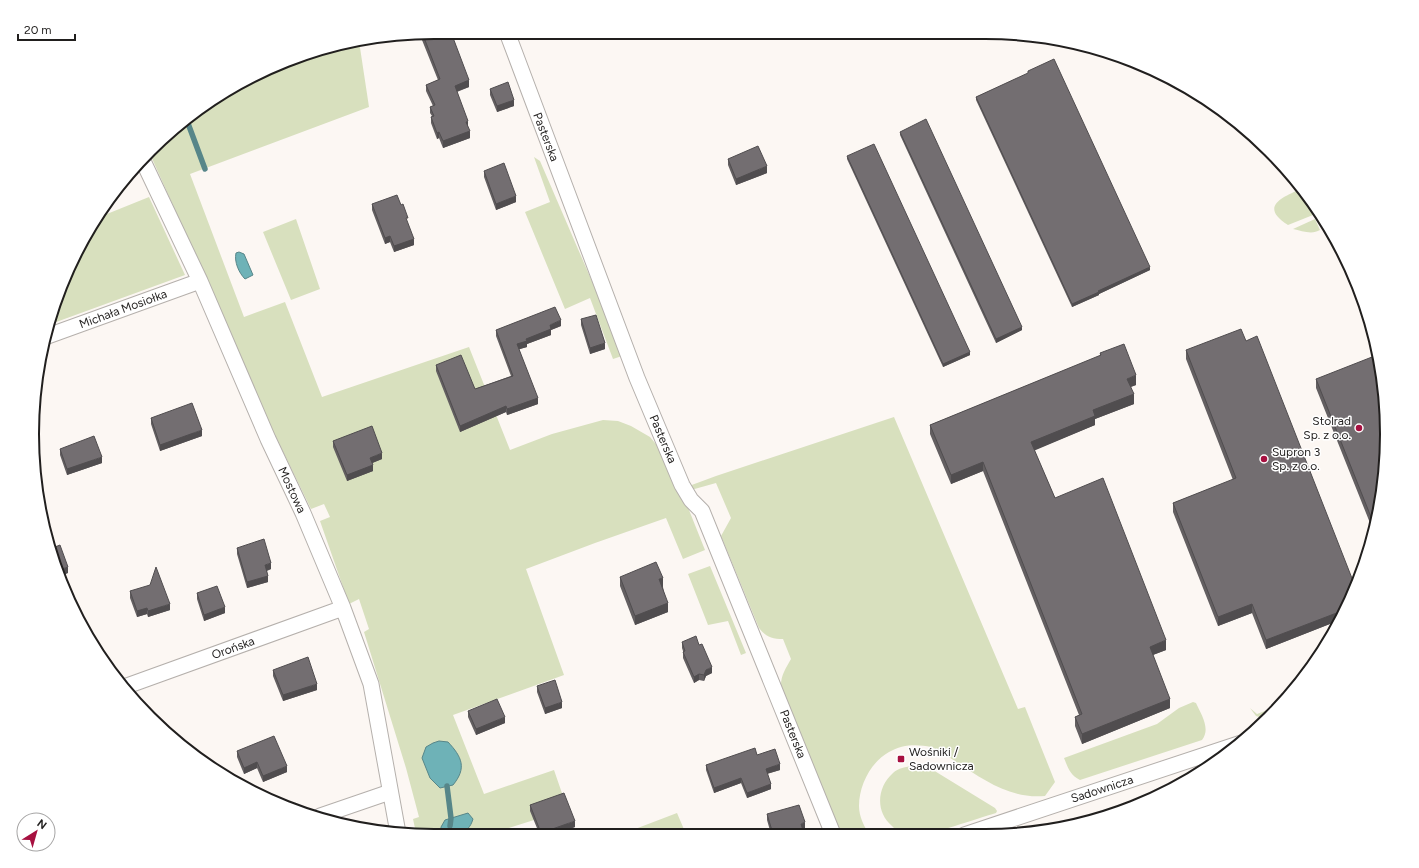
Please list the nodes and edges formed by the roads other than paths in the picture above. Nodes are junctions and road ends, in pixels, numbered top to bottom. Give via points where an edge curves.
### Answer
1 (509, 39) edge
2 (145, 165) edge
3 (200, 281) junction
4 (51, 335) edge
5 (343, 608) junction
6 (130, 685) edge
7 (1222, 749) edge
8 (390, 792) junction
9 (326, 814) edge
10 (397, 827) edge
11 (831, 829) edge
12 (982, 829) edge

1 - 11 street, Pasterska via 637,378 682,485 691,500 702,511
2 - 3 street, Mostowa
3 - 4 street, Michała Mosiołka
3 - 5 street, Mostowa
5 - 6 street, Orońska
5 - 8 street, Mostowa via 371,684
7 - 12 street, Sadownicza
8 - 9 street
8 - 10 street, Mostowa

